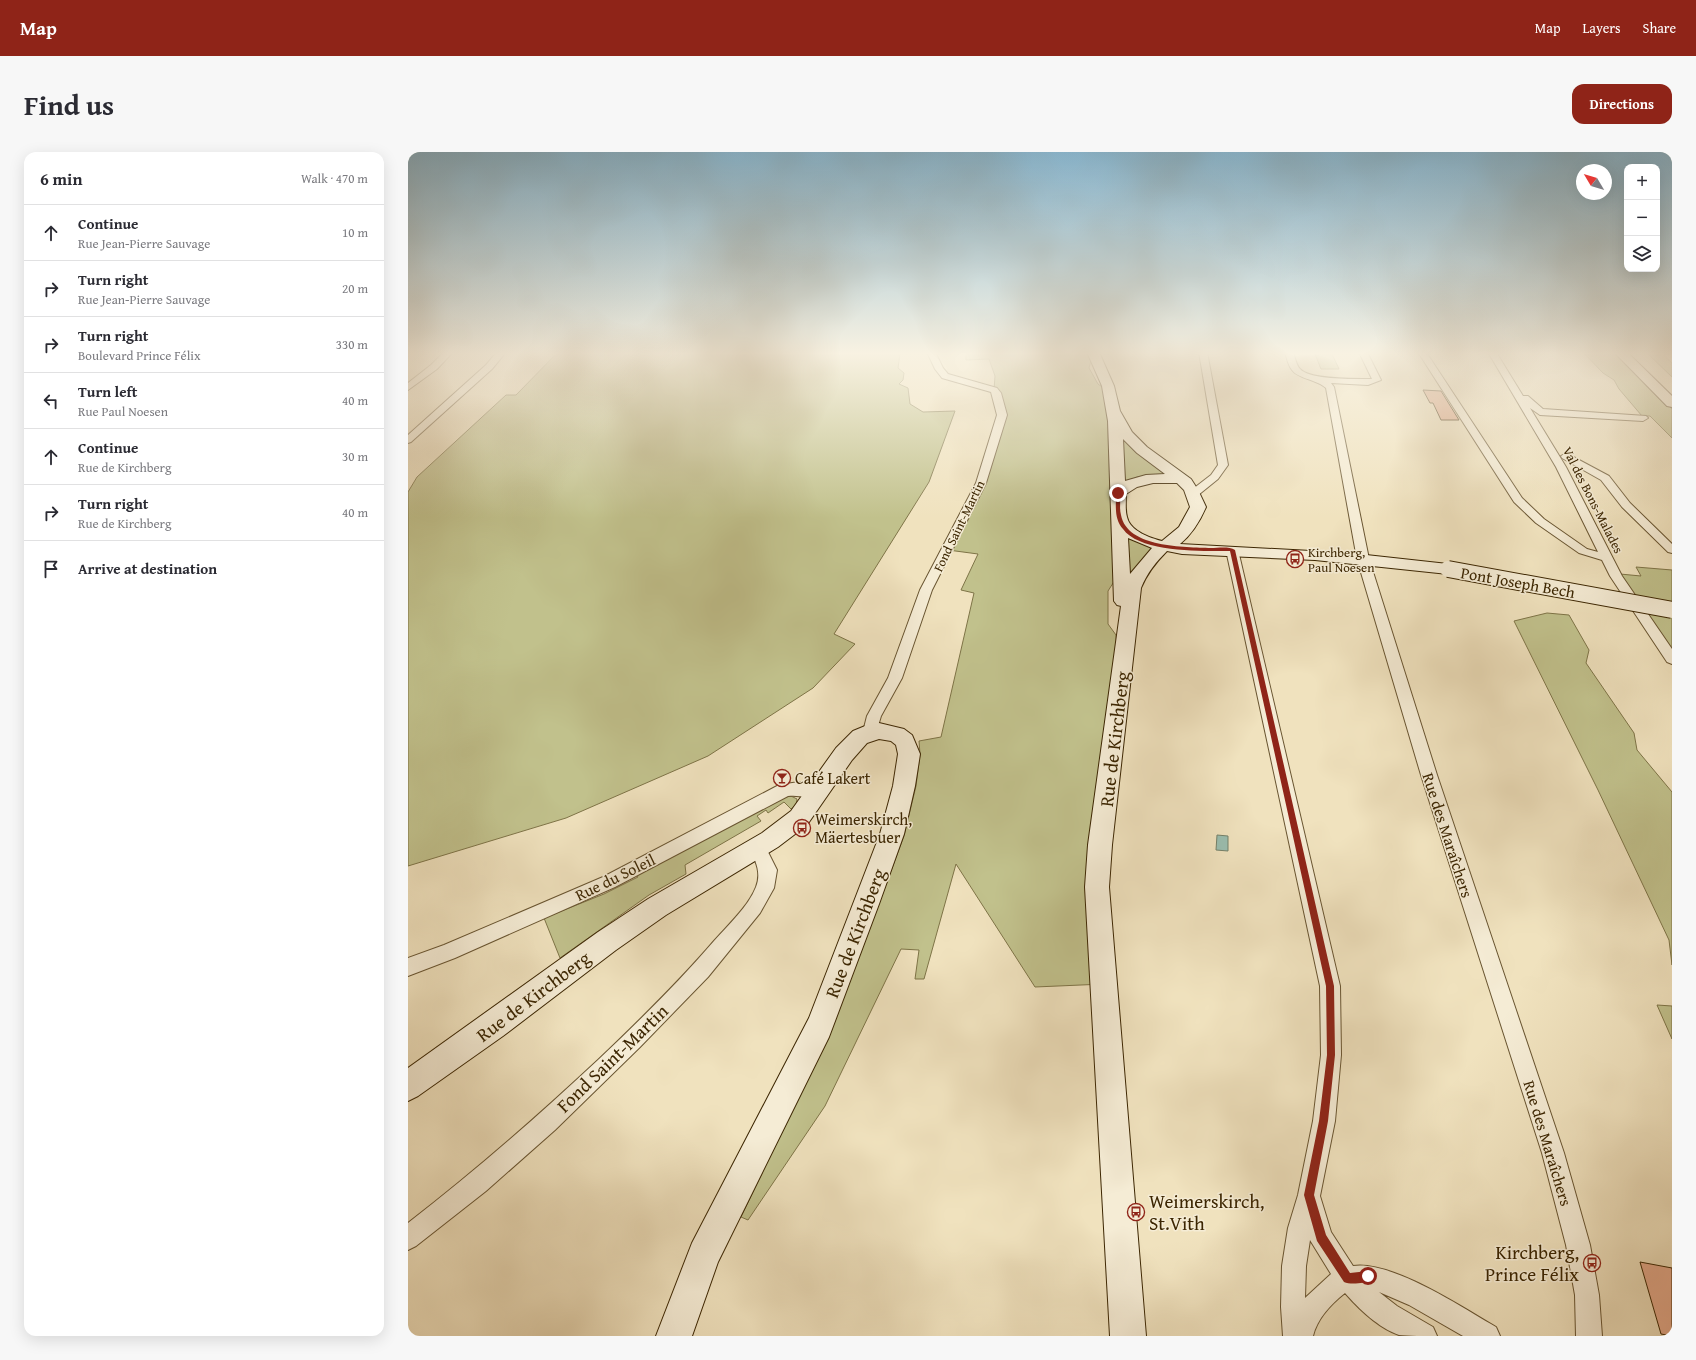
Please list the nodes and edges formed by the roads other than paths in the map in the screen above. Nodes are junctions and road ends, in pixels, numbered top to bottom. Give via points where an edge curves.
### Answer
1 (444, 407) edge
2 (1000, 407) edge
3 (1114, 407) edge
4 (1213, 407) edge
5 (1334, 407) edge
6 (1458, 407) edge
7 (1526, 407) edge
8 (1536, 407) edge
9 (1115, 411) junction
10 (1540, 412) junction
11 (1643, 418) dead end
12 (408, 440) edge
13 (1566, 456) junction
14 (1180, 479) junction
15 (1210, 479) junction
16 (1570, 484) junction
17 (1118, 493) junction
18 (1193, 494) junction
19 (1118, 515) junction
20 (1182, 532) junction
21 (1164, 546) junction
22 (1211, 549) junction
23 (1232, 550) junction
24 (1672, 550) edge
25 (1607, 558) junction
26 (1363, 559) junction
27 (1672, 610) edge
28 (1125, 644) junction
29 (1672, 658) edge
30 (870, 732) junction
31 (818, 793) junction
32 (757, 847) junction
33 (408, 967) edge
34 (408, 1086) edge
35 (1309, 1195) junction
36 (408, 1238) edge
37 (1348, 1278) junction
38 (674, 1336) edge
39 (1128, 1336) edge
40 (1296, 1336) edge
41 (1300, 1336) edge
42 (1424, 1336) edge
43 (1487, 1336) edge
44 (1590, 1336) edge

1 - 12 street
2 - 30 street, Fond Saint-Martin via 1002,415 981,483 926,590 895,678 874,716
3 - 9 main road
4 - 15 street via 1223,465 1220,474
5 - 26 street, Rue des Maraîchers
6 - 25 street via 1518,500 1540,521 1583,551
7 - 16 street, Val des Bons-Malades
8 - 10 street
9 - 14 main road, Rue de Kirchberg via 1126,434 1142,450
9 - 17 main road, Rue de Kirchberg
10 - 11 street
10 - 13 street
13 - 16 street via 1571,471
13 - 24 street via 1605,478 1626,505
14 - 15 street
14 - 17 main road via 1139,480 1125,486
14 - 18 main road, Rue de Kirchberg
15 - 18 street
16 - 25 street, Val des Bons-Malades
17 - 19 main road, Rue de Kirchberg
18 - 20 main road, Rue de Kirchberg via 1198,507 1194,519
19 - 21 main road, Rue de Kirchberg via 1128,533
19 - 28 main road, Rue de Kirchberg
20 - 21 main road, Rue de Kirchberg
20 - 22 main road via 1191,542
21 - 22 main road
21 - 28 main road, Rue de Kirchberg via 1135,578
22 - 23 main road, Pont Joseph Bech
23 - 26 main road, Pont Joseph Bech
23 - 35 street via 1330,986 1331,1055 1324,1121
25 - 29 street, Val des Bons-Malades via 1616,576
26 - 27 main road, Pont Joseph Bech, bridge via 1448,569
26 - 44 street, Rue des Maraîchers via 1429,775 1553,1153 1578,1244
28 - 39 main road, Rue de Kirchberg via 1097,887
30 - 31 main road, Rue de Kirchberg via 860,737 847,750
30 - 38 main road, Rue de Kirchberg via 897,735 905,741 909,754 892,834 819,1027 704,1255
31 - 32 main road, Rue de Kirchberg via 799,818
31 - 33 street, Rue du Soleil via 799,788 785,790 609,882
32 - 34 main road, Rue de Kirchberg via 657,907 607,941
32 - 36 street, Fond Saint-Martin via 768,870 765,888 754,907 701,971 547,1122 478,1183
35 - 37 street via 1321,1238
35 - 40 street via 1294,1266
37 - 41 street via 1314,1305
37 - 42 street via 1365,1297 1388,1315
37 - 43 street via 1368,1276 1394,1284

